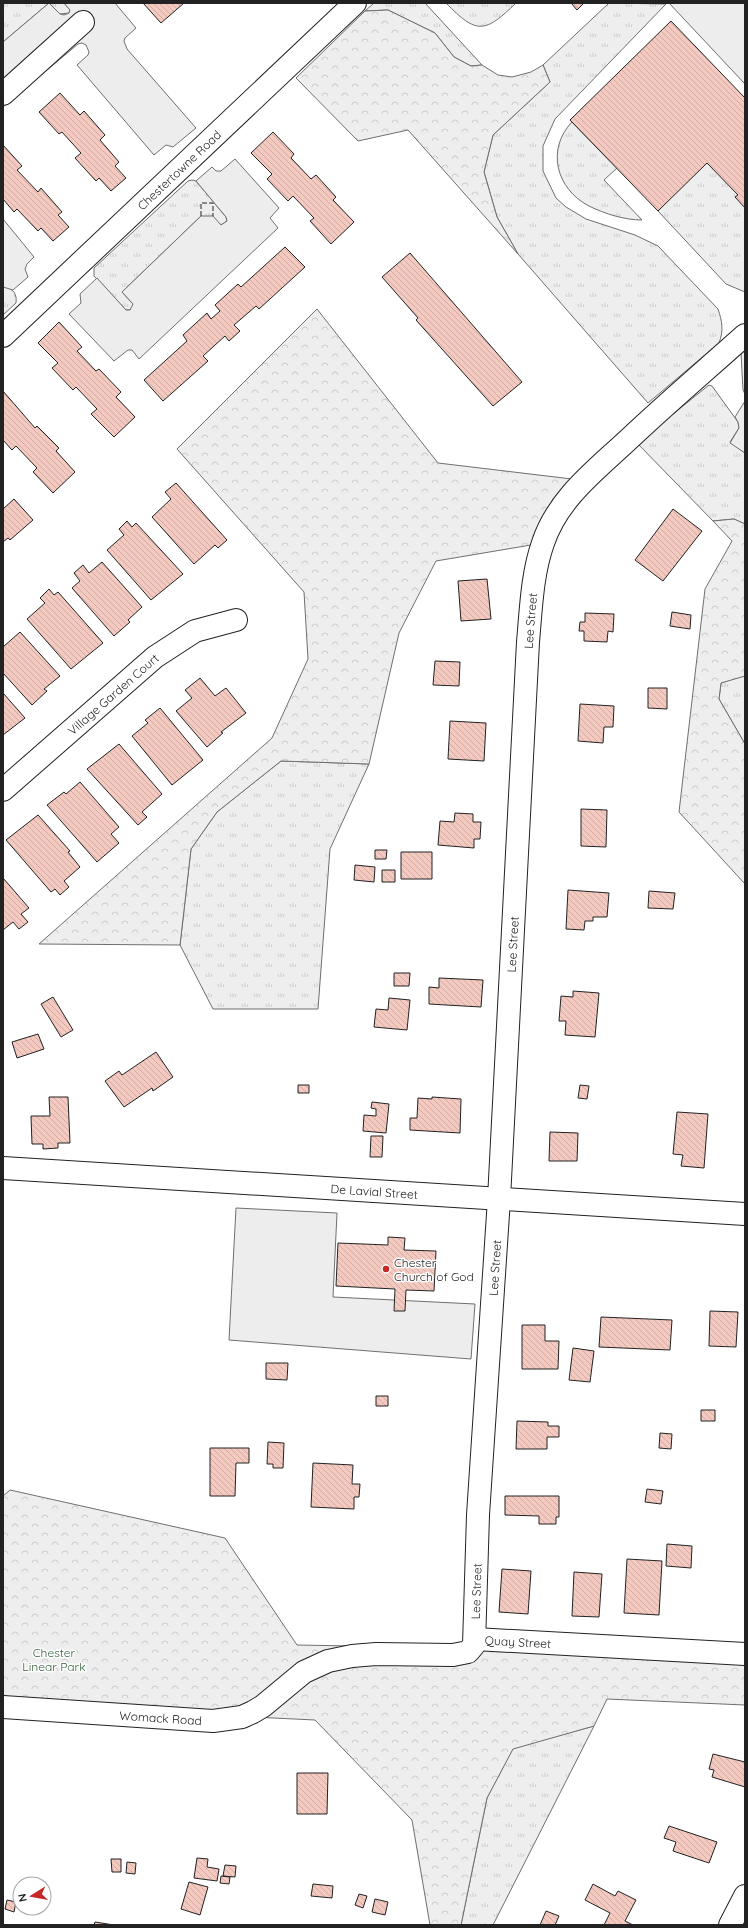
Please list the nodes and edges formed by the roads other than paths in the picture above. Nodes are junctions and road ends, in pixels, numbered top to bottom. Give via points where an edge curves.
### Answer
1 (355, 3) edge
2 (83, 22) dead end
3 (3, 94) edge
4 (745, 335) edge
5 (3, 336) edge
6 (236, 620) dead end
7 (3, 790) edge
8 (3, 1168) edge
9 (498, 1199) junction
10 (745, 1214) edge
11 (475, 1639) junction
12 (745, 1654) edge
13 (304, 1672) joint
14 (3, 1707) edge
15 (745, 1896) edge
16 (730, 1925) edge

1 - 5 street, Chestertowne Road
2 - 3 street
4 - 9 street, Lee Street via 574,490 556,515 543,542 535,572 528,642
6 - 7 street, Village Garden Court via 195,631 155,657
8 - 9 street, De Lavial Street
9 - 10 street, De Lavial Street
9 - 11 street, Lee Street via 478,1515
11 - 12 street, Quay Street
11 - 13 street, Quay Street via 472,1650 464,1654 352,1656 328,1661
13 - 14 street, Womack Road via 263,1706 228,1720
15 - 16 street

